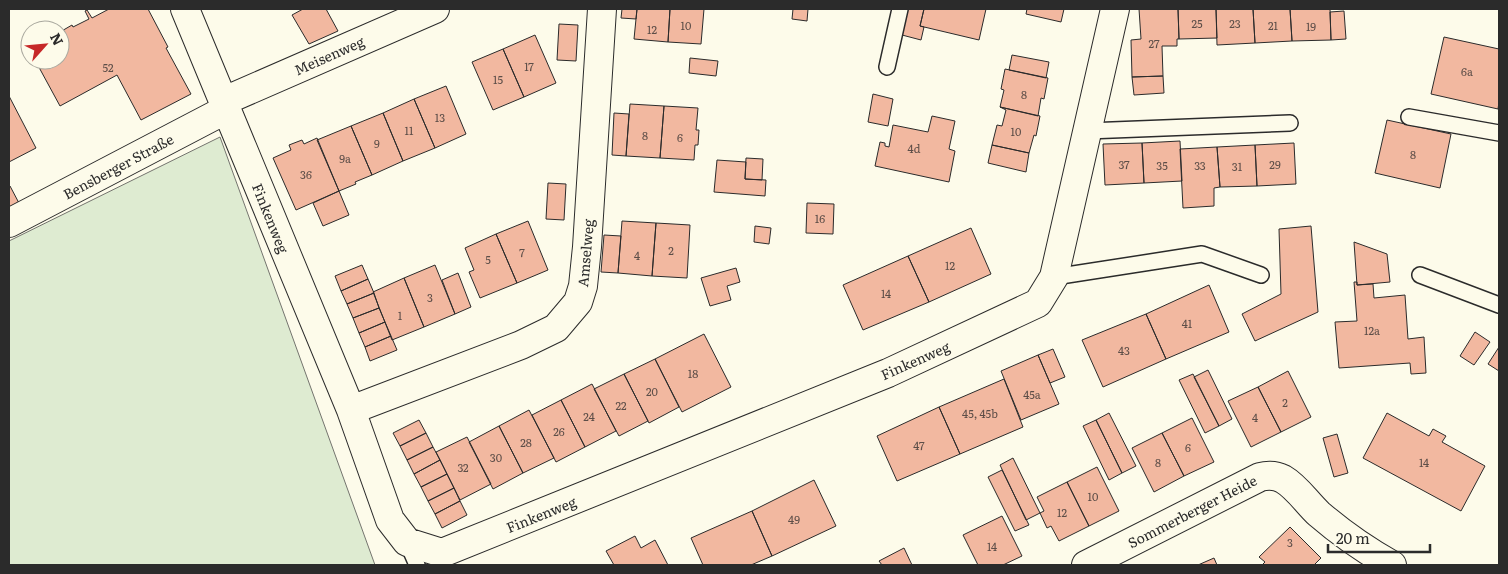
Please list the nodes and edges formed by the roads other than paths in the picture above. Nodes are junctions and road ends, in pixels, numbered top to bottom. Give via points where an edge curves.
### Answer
1 (185, 9) edge
2 (434, 9) edge
3 (602, 9) edge
4 (900, 9) edge
5 (1115, 9) edge
6 (886, 66) dead end
7 (226, 105) junction
8 (1409, 117) dead end
9 (1290, 123) dead end
10 (1087, 131) junction
11 (1499, 133) edge
12 (9, 222) edge
13 (1261, 275) dead end
14 (1420, 275) dead end
15 (1054, 277) junction
16 (1499, 305) edge
17 (351, 410) junction
18 (412, 553) edge
19 (1086, 565) edge
20 (1392, 565) edge

1 - 7 street, Finkenweg
2 - 7 street, Meisenweg
3 - 17 street, Amselweg via 586,256 578,302 556,328 521,345
4 - 6 lane
5 - 10 street, Finkenweg
7 - 12 street, Bensberger Straße
7 - 17 street, Finkenweg
8 - 11 lane
9 - 10 lane
10 - 15 street, Finkenweg
13 - 15 lane via 1202,254
14 - 16 lane
15 - 18 street, Finkenweg via 1038,304 888,374 442,553
17 - 18 street, Finkenweg via 390,520
19 - 20 street, Sommerberger Heide via 1260,476 1270,475 1289,483 1343,533

